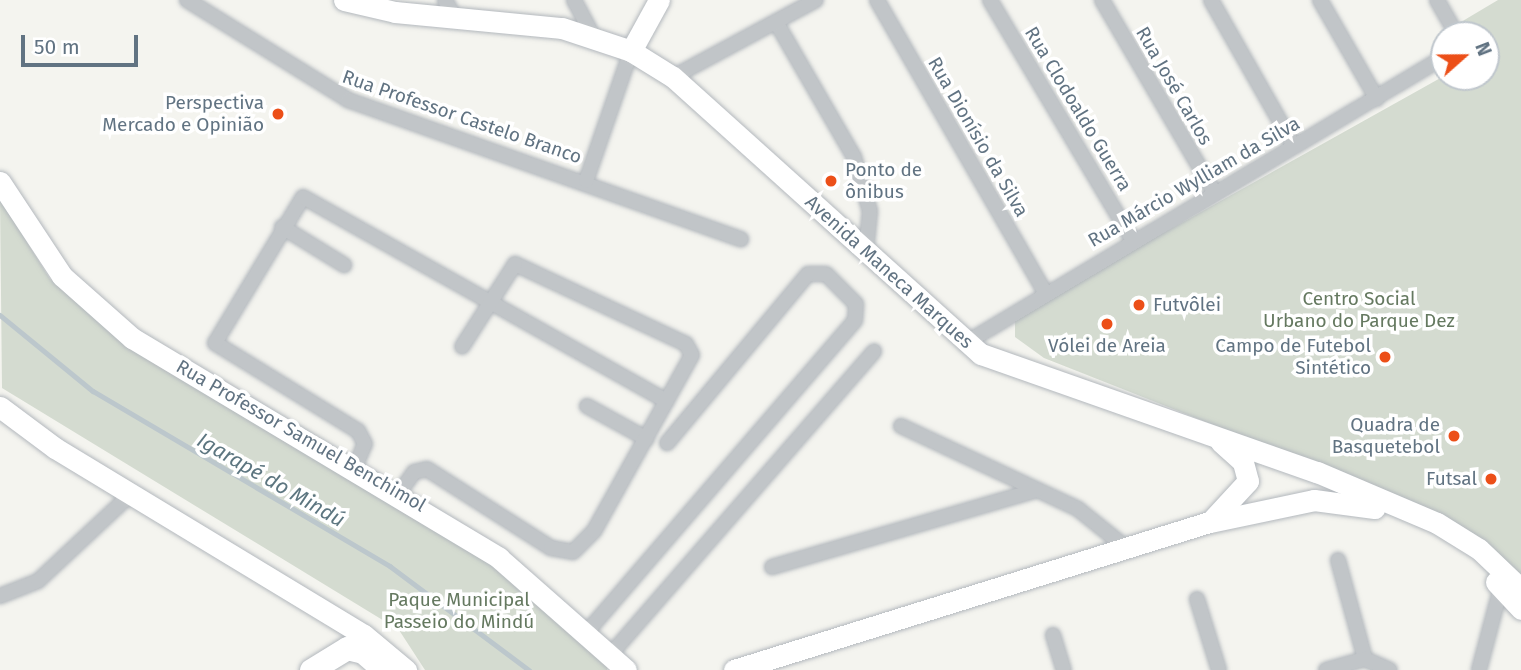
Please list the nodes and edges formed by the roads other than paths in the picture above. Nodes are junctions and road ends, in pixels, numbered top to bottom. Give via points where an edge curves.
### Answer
1 (187, 0) edge
2 (344, 0) edge
3 (574, 0) edge
4 (659, 0) edge
5 (816, 0) edge
6 (877, 0) edge
7 (990, 0) edge
8 (1102, 0) edge
9 (1211, 0) edge
10 (1320, 0) edge
11 (1437, 0) edge
12 (449, 8) edge
13 (1449, 21) edge
14 (776, 22) junction
15 (593, 35) junction
16 (631, 51) junction
17 (1430, 66) edge
18 (673, 77) junction
19 (1377, 99) junction
20 (1294, 145) junction
21 (586, 181) junction
22 (0, 182) edge
23 (1214, 192) junction
24 (282, 227) junction
25 (741, 239) dead end
26 (1132, 239) junction
27 (866, 251) junction
28 (344, 265) dead end
29 (1045, 292) junction
30 (490, 300) junction
31 (964, 344) junction
32 (463, 347) dead end
33 (874, 351) dead end
34 (667, 401) junction
35 (587, 406) dead end
36 (0, 407) edge
37 (901, 426) dead end
38 (1215, 436) junction
39 (647, 439) junction
40 (667, 443) dead end
41 (355, 467) junction
42 (1037, 490) junction
43 (132, 493) junction
44 (399, 493) junction
45 (1210, 522) junction
46 (1124, 546) junction
47 (1338, 560) dead end
48 (772, 567) dead end
49 (1509, 583) edge
50 (0, 596) edge
51 (1196, 599) dead end
52 (1521, 609) edge
53 (587, 632) junction
54 (1053, 635) dead end
55 (611, 654) junction
56 (1364, 659) junction
57 (311, 670) edge
58 (384, 670) edge
59 (405, 670) edge
60 (626, 670) edge
61 (734, 670) edge
62 (1064, 670) edge
63 (1219, 670) edge
64 (1326, 670) edge
65 (1390, 670) edge
66 (1479, 670) edge

1 - 21 street, Rua Professor Castelo Branco via 348,100
2 - 12 main road, Avenida Maneca Marques
3 - 15 street
4 - 16 main road
5 - 14 street
6 - 29 street, Rua Dionísio da Silva
7 - 26 street, Rua Clodoaldo Guerra
8 - 23 street, Rua José Carlos
9 - 20 street
10 - 19 street
11 - 13 street
12 - 15 main road, Avenida Maneca Marques
14 - 18 street
14 - 27 street via 854,157 870,211
15 - 16 main road, Avenida Maneca Marques
16 - 18 main road, Avenida Maneca Marques
16 - 21 street
17 - 19 street, Rua Márcio Wylliam da Silva
18 - 27 main road, Avenida Maneca Marques
19 - 20 street, Rua Márcio Wylliam da Silva
20 - 23 street, Rua Márcio Wylliam da Silva
21 - 25 street, Rua Professor Castelo Branco
22 - 41 main road, Rua Professor Samuel Benchimol via 42,251 103,314
23 - 26 street, Rua Márcio Wylliam da Silva
24 - 28 street
24 - 30 street via 297,201 310,196
24 - 41 street via 215,343 358,431 366,444
26 - 29 street, Rua Márcio Wylliam da Silva
27 - 31 main road, Avenida Maneca Marques
29 - 31 street, Rua Márcio Wylliam da Silva
30 - 32 street
30 - 34 street
30 - 34 street via 515,264 686,344 692,355
31 - 38 main road, Avenida Maneca Marques via 997,362
33 - 55 street
34 - 39 street
35 - 39 street
36 - 43 main road via 55,449
37 - 42 street
38 - 45 main road via 1243,462 1248,481
38 - 49 main road, Avenida Maneca Marques via 1437,523
39 - 44 street via 594,531 573,552 551,548 427,470 414,472
40 - 53 street via 808,274 827,274 856,304 855,320
41 - 44 main road, Rua Professor Samuel Benchimol
42 - 46 street via 1078,509
42 - 48 street
43 - 50 street via 38,581
43 - 59 main road via 352,627
44 - 53 main road, Rua Professor Samuel Benchimol via 499,558
45 - 46 main road, Avenida Maneca Marques
45 - 49 main road, Avenida Maneca Marques via 1286,503 1353,502 1431,532
46 - 61 main road, Avenida Maneca Marques
47 - 56 street
49 - 52 main road, Avenida Maneca Marques
49 - 66 street
51 - 63 street
53 - 55 main road, Rua Professor Samuel Benchimol
54 - 62 street
55 - 60 main road, Rua Professor Samuel Benchimol
56 - 64 street
56 - 65 street
57 - 58 main road via 347,648 363,652

